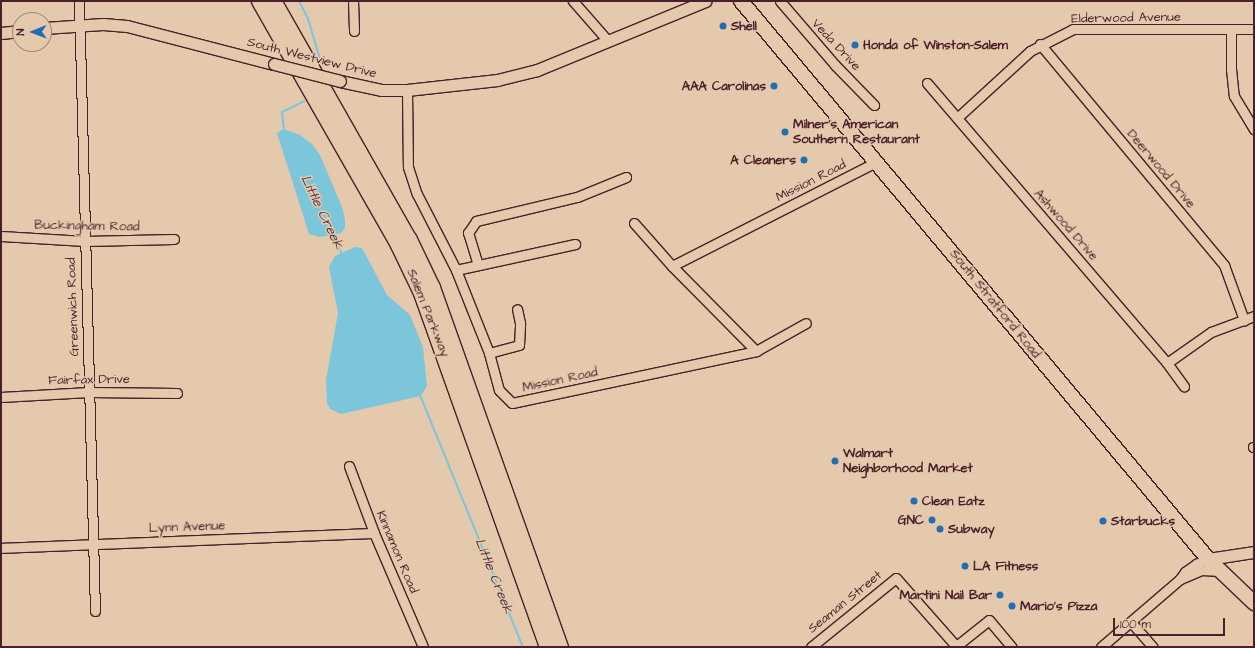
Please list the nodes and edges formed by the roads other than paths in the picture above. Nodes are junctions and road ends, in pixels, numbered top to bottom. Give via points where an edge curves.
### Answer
1 (79, 1) edge
2 (260, 1) edge
3 (273, 1) edge
4 (353, 1) edge
5 (573, 1) edge
6 (705, 1) edge
7 (741, 1) edge
8 (780, 1) edge
9 (80, 25) junction
10 (52, 27) edge
11 (1254, 29) edge
12 (354, 31) dead end
13 (1231, 31) junction
14 (12, 32) edge
15 (1, 33) edge
16 (608, 41) junction
17 (1040, 44) junction
18 (927, 83) dead end
19 (407, 90) junction
20 (874, 105) dead end
21 (957, 118) junction
22 (1254, 129) edge
23 (876, 162) junction
24 (626, 176) dead end
25 (634, 223) dead end
26 (1, 236) edge
27 (174, 239) dead end
28 (85, 241) junction
29 (575, 244) dead end
30 (478, 265) junction
31 (672, 266) junction
32 (456, 270) junction
33 (517, 309) dead end
34 (1254, 316) edge
35 (1244, 320) junction
36 (806, 323) dead end
37 (756, 351) junction
38 (489, 353) junction
39 (1167, 363) junction
40 (1184, 386) dead end
41 (89, 392) junction
42 (177, 393) dead end
43 (1, 397) edge
44 (348, 466) dead end
45 (374, 533) junction
46 (93, 544) junction
47 (1, 548) edge
48 (1254, 552) edge
49 (1208, 559) junction
50 (1221, 571) junction
51 (1180, 580) junction
52 (1254, 603) edge
53 (95, 612) dead end
54 (1131, 622) junction
55 (955, 646) edge
56 (423, 647) edge
57 (548, 647) edge
58 (560, 647) edge
59 (811, 647) edge
60 (1012, 647) edge
61 (1101, 647) edge
62 (1153, 647) edge

1 - 9 street, Greenwich Road
2 - 57 highway, Salem Parkway via 392,233 422,293
3 - 58 highway, Salem Parkway via 406,234 432,288
4 - 12 street
5 - 16 street
6 - 16 street, South Westview Drive
7 - 23 main road, South Stratford Road
8 - 20 street, Veda Drive via 835,65
9 - 10 street, South Westview Drive
9 - 19 street, South Westview Drive, bridge via 103,24 150,30 340,81 382,90
9 - 28 street, Greenwich Road
11 - 13 street, Elderwood Avenue
13 - 17 street, Elderwood Avenue via 1073,29
13 - 22 street via 1234,96
14 - 15 street
16 - 19 street, South Westview Drive via 537,70 497,80
17 - 21 street, Elderwood Avenue
17 - 35 street, Deerwood Drive via 1224,265
18 - 21 street, Ashwood Drive
19 - 32 street, Mission Road via 408,167 417,194
21 - 39 street, Ashwood Drive
23 - 31 street, Mission Road
23 - 49 main road, South Stratford Road
24 - 30 street via 577,197 476,221 468,233
25 - 31 street
26 - 28 street, Buckingham Road
27 - 28 street, Buckingham Road
28 - 41 street, Greenwich Road
29 - 30 street
30 - 32 street
31 - 37 street
32 - 38 street, Mission Road
33 - 38 street via 520,324 518,344
34 - 35 street
35 - 39 street via 1211,332
36 - 37 street
37 - 38 street, Mission Road via 512,403 500,390
39 - 40 street, Ashwood Drive
41 - 42 street, Fairfax Drive
41 - 43 street, Fairfax Drive
41 - 46 street, Greenwich Road
44 - 45 street, Kinnamon Road
45 - 46 street, Lynn Avenue
45 - 56 street, Kinnamon Road
46 - 47 street, Lynn Avenue
46 - 53 street, Greenwich Road
48 - 49 street
49 - 50 main road, South Stratford Road
49 - 51 street via 1184,572
50 - 51 street via 1201,570
50 - 52 main road, South Stratford Road
51 - 54 street
54 - 61 street
54 - 62 street
55 - 59 street, Seaman Street via 896,578
55 - 60 street via 989,620

